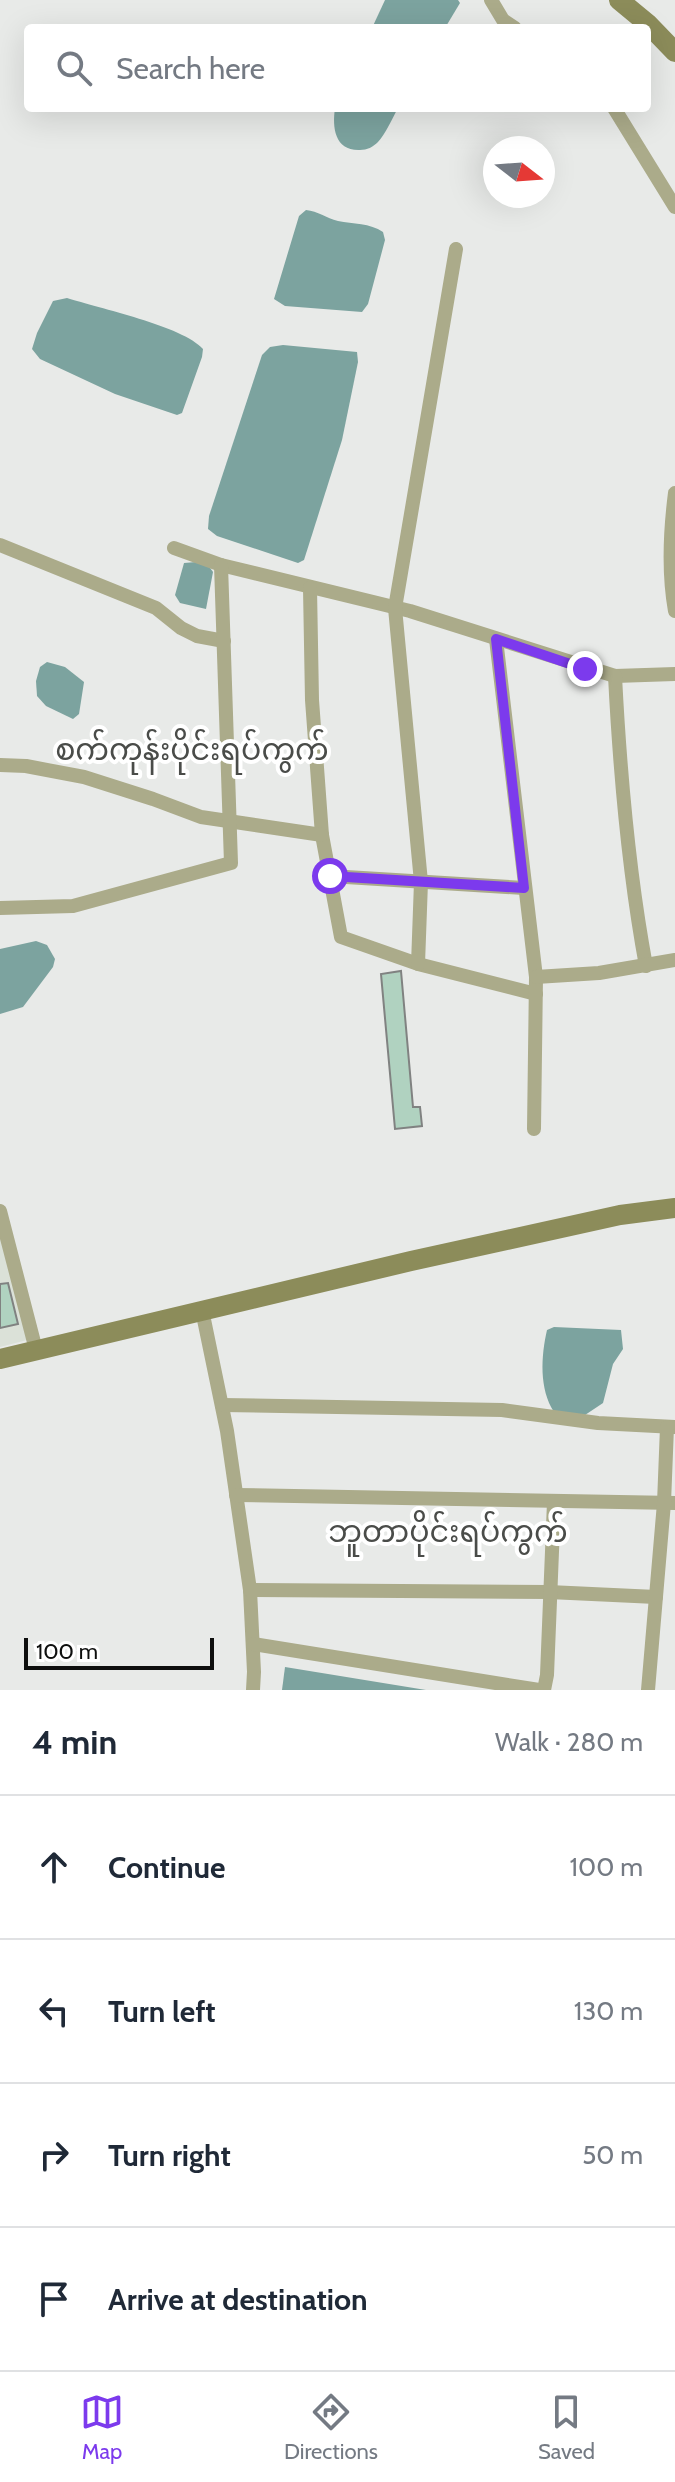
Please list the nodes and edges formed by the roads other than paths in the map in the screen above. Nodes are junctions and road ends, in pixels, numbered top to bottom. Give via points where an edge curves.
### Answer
1 (491, 0) edge
2 (619, 0) edge
3 (509, 24) edge
4 (648, 24) edge
5 (651, 27) edge
6 (675, 52) edge
7 (617, 112) edge
8 (675, 207) edge
9 (456, 249) dead end
10 (675, 493) edge
11 (0, 545) edge
12 (174, 548) dead end
13 (221, 565) junction
14 (310, 588) junction
15 (395, 608) junction
16 (675, 611) edge
17 (496, 639) junction
18 (224, 641) junction
19 (675, 674) edge
20 (615, 676) junction
21 (0, 765) edge
22 (230, 823) junction
23 (322, 835) junction
24 (330, 876) junction
25 (421, 882) junction
26 (524, 888) junction
27 (0, 908) edge
28 (675, 960) edge
29 (418, 964) junction
30 (646, 966) junction
31 (536, 977) junction
32 (536, 994) junction
33 (534, 1129) dead end
34 (675, 1208) edge
35 (0, 1211) edge
36 (202, 1310) junction
37 (36, 1350) junction
38 (0, 1359) edge
39 (222, 1405) junction
40 (671, 1427) edge
41 (236, 1495) junction
42 (554, 1502) junction
43 (670, 1503) edge
44 (250, 1590) junction
45 (549, 1592) junction
46 (656, 1597) junction
47 (253, 1644) junction
48 (253, 1690) edge
49 (541, 1690) edge
50 (648, 1690) edge

1 - 3 street
2 - 4 street
5 - 6 street
7 - 8 street
9 - 15 street
10 - 16 street
11 - 18 street via 156,608 197,636
12 - 13 street
13 - 14 street
13 - 18 street
14 - 15 street
14 - 23 street
15 - 17 street
15 - 25 street
17 - 20 street
17 - 26 street
18 - 22 street
19 - 20 street
20 - 30 street via 624,824
21 - 22 street via 84,777
22 - 23 street
22 - 27 street via 231,863 73,906
23 - 24 street
24 - 25 street
24 - 29 street via 341,937
25 - 26 street
25 - 29 street
26 - 31 street
28 - 30 street
29 - 32 street
30 - 31 street
31 - 32 street
32 - 33 street
34 - 36 street via 605,1218
35 - 37 street
36 - 37 street
36 - 39 street
37 - 38 street
39 - 40 street via 502,1410
39 - 41 street
40 - 43 street
41 - 42 street
41 - 44 street
42 - 43 street
42 - 45 street
43 - 46 street
44 - 45 street
44 - 47 street
45 - 46 street
45 - 49 street via 547,1675
46 - 50 street
47 - 48 street
47 - 49 street

